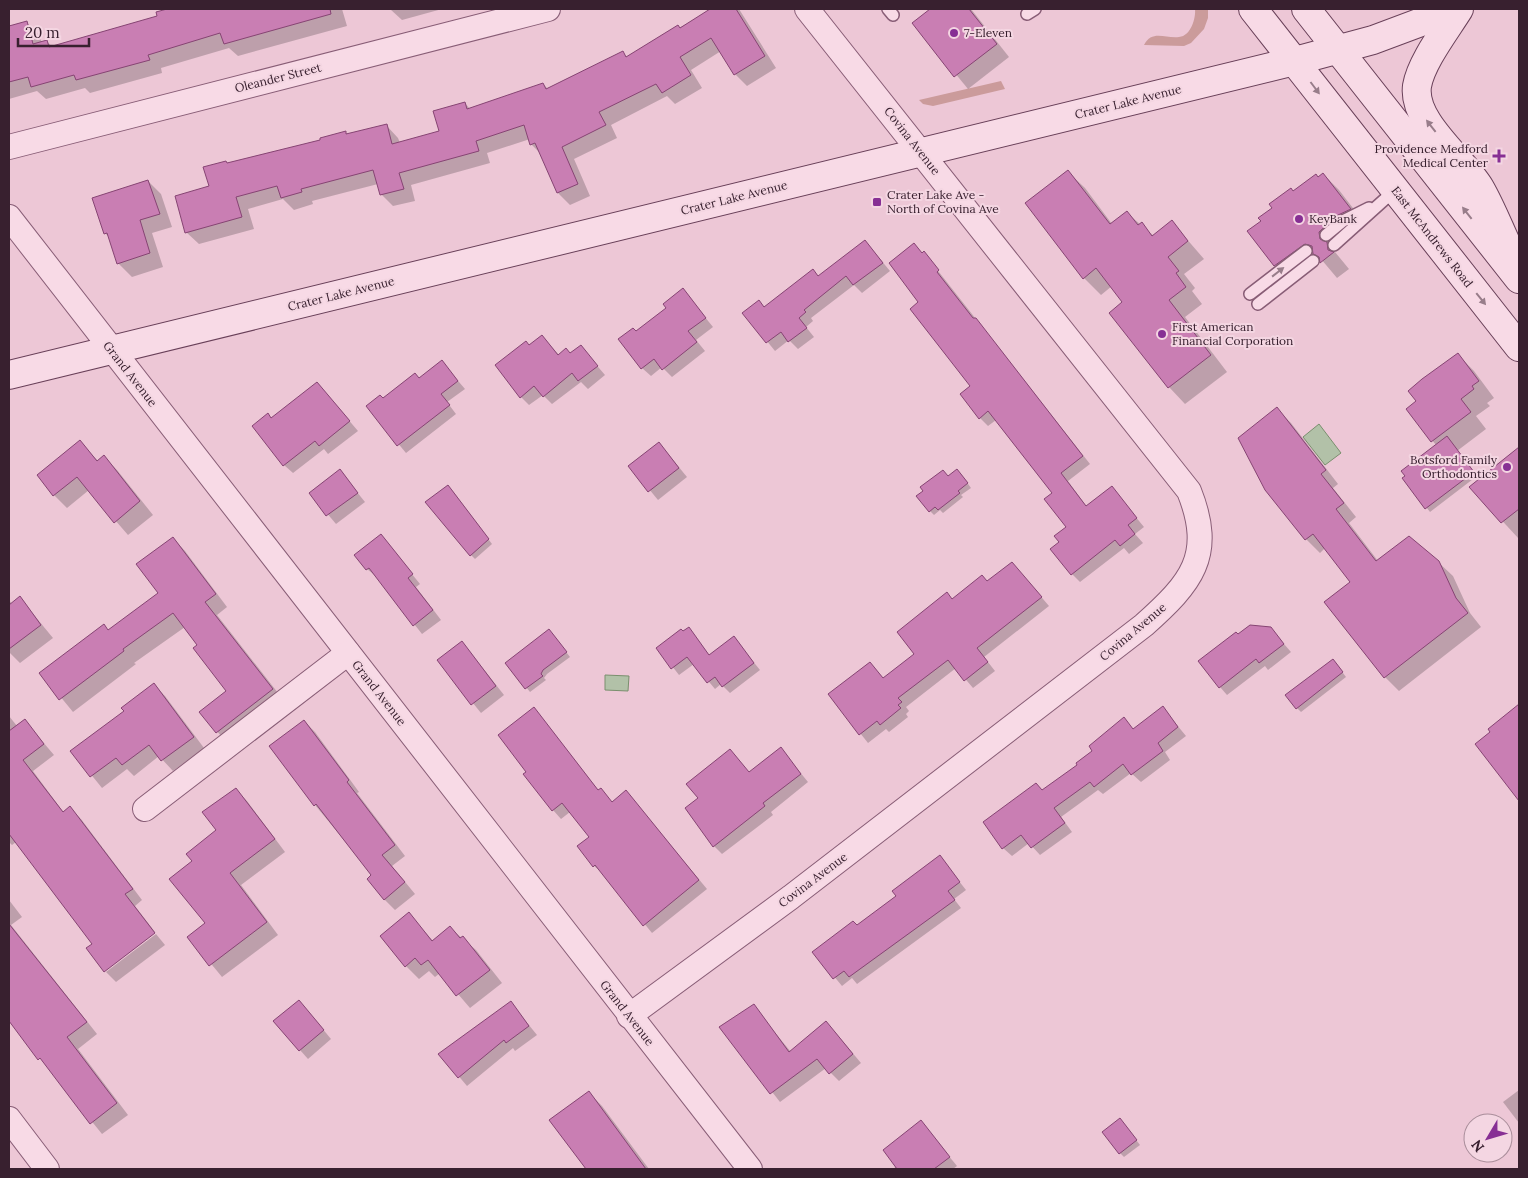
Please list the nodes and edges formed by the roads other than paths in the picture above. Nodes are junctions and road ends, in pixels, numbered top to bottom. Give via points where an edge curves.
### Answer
1 (548, 9) edge
2 (807, 9) edge
3 (1253, 9) edge
4 (1306, 9) edge
5 (1458, 9) edge
6 (1338, 50) junction
7 (1295, 61) junction
8 (9, 147) edge
9 (921, 152) junction
10 (1387, 197) junction
11 (9, 217) edge
12 (1326, 235) dead end
13 (1334, 245) dead end
14 (1306, 251) dead end
15 (1313, 261) dead end
16 (1519, 271) edge
17 (1519, 279) edge
18 (1250, 294) dead end
19 (1258, 304) dead end
20 (1519, 347) edge
21 (112, 350) junction
22 (9, 375) edge
23 (348, 653) junction
24 (145, 809) dead end
25 (629, 1016) junction
26 (9, 1118) edge
27 (47, 1169) edge
28 (750, 1169) edge

1 - 8 street, Oleander Street
2 - 9 street, Covina Avenue
3 - 7 main road, East McAndrews Road
4 - 6 main road
5 - 6 main road, Crater Lake Avenue
16 -> 5 main road via 1480,187 1426,120 1418,101 1417,86 1425,65
6 - 7 main road, Crater Lake Avenue
17 -> 6 main road
7 - 9 main road, Crater Lake Avenue
7 -> 10 main road, East McAndrews Road
9 - 21 main road, Crater Lake Avenue
9 - 25 street, Covina Avenue via 1189,491 1201,532 1199,552 1192,571 1180,588 1144,625 792,897
10 - 12 lane
10 - 13 lane
10 -> 20 main road, East McAndrews Road
11 - 21 street, Grand Avenue
18 -> 14 lane
15 - 19 lane
21 - 22 main road, Crater Lake Avenue
21 - 23 street, Grand Avenue
23 - 24 street
23 - 25 street, Grand Avenue
25 - 28 street, Grand Avenue
26 - 27 street

